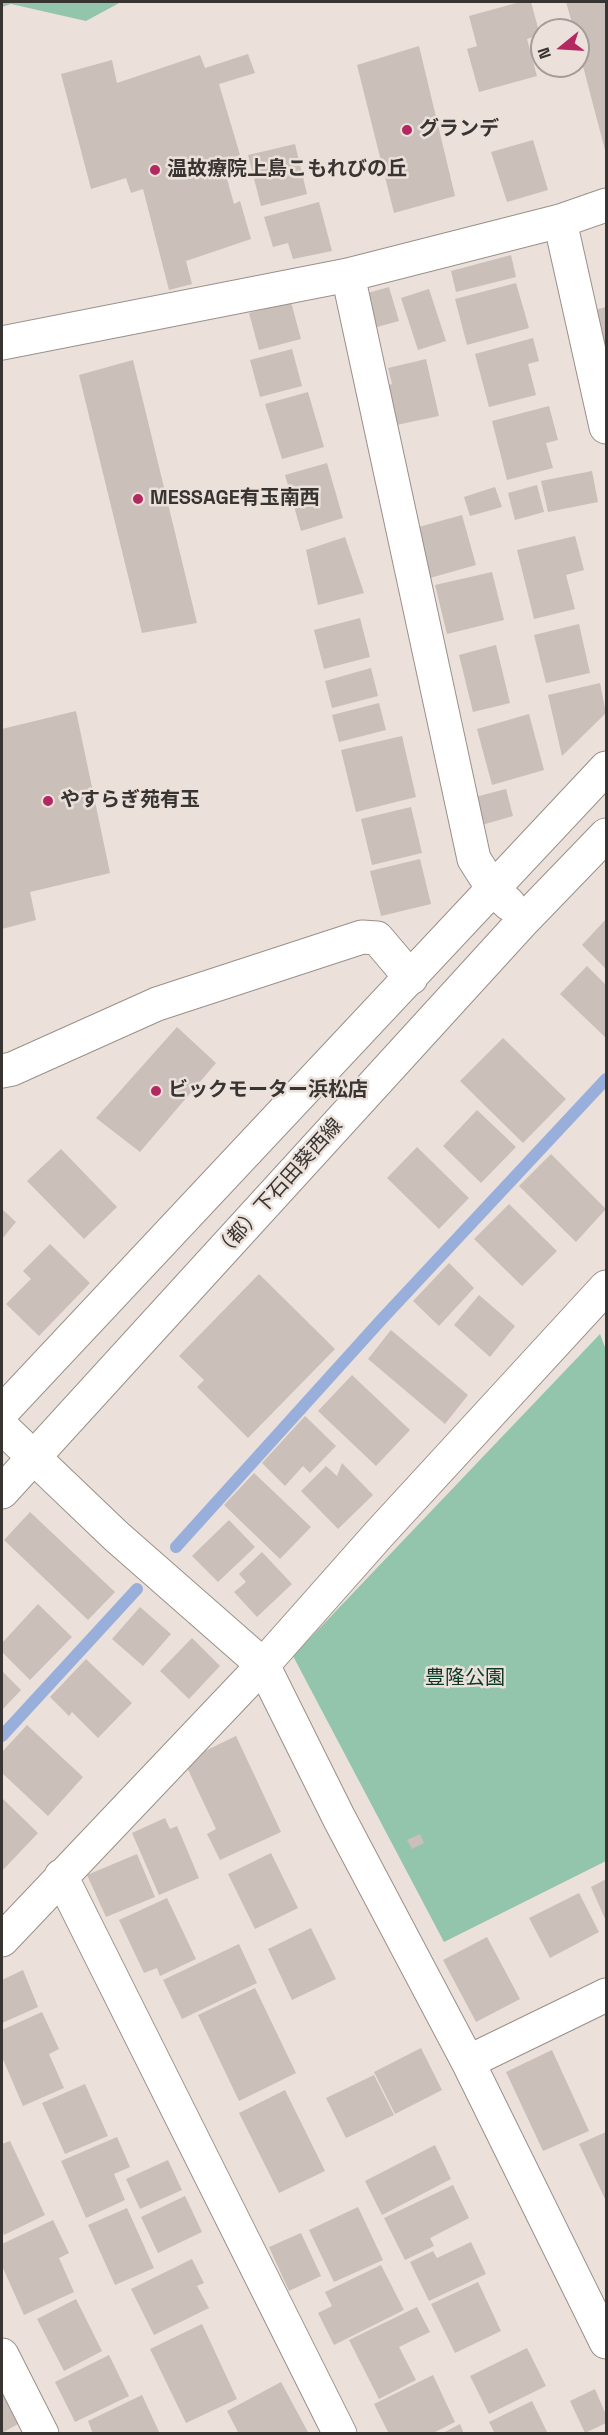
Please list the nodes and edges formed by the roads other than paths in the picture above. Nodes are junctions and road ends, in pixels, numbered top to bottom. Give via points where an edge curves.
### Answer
1 (606, 205) edge
2 (560, 221) junction
3 (348, 275) junction
4 (2, 343) edge
5 (606, 426) edge
6 (606, 768) edge
7 (556, 823) junction
8 (601, 853) edge
9 (493, 889) junction
10 (524, 920) junction
11 (411, 978) junction
12 (2, 1071) edge
13 (606, 1287) edge
14 (2, 1413) edge
15 (2, 1427) edge
16 (34, 1457) junction
17 (2, 1492) edge
18 (263, 1665) junction
19 (61, 1876) junction
20 (2, 1940) edge
21 (606, 1995) edge
22 (468, 2062) junction
23 (606, 2342) edge
24 (2, 2355) edge
25 (42, 2433) edge
26 (339, 2433) edge

1 - 2 street
2 - 3 street
2 - 5 street
3 - 4 street
3 - 9 street via 474,859
6 - 7 street
7 - 8 street
7 - 9 street
8 - 10 street, （都）下石田葵西線
9 - 10 street
9 - 11 street
10 - 16 street, （都）下石田葵西線
11 - 12 street via 377,938 362,937 157,1004
11 - 14 street
13 - 18 street
15 - 16 street
16 - 17 street, （都）下石田葵西線
16 - 18 street via 116,1536
18 - 19 street
18 - 22 street
19 - 20 street
19 - 26 street
21 - 22 street
22 - 23 street
24 - 25 street

